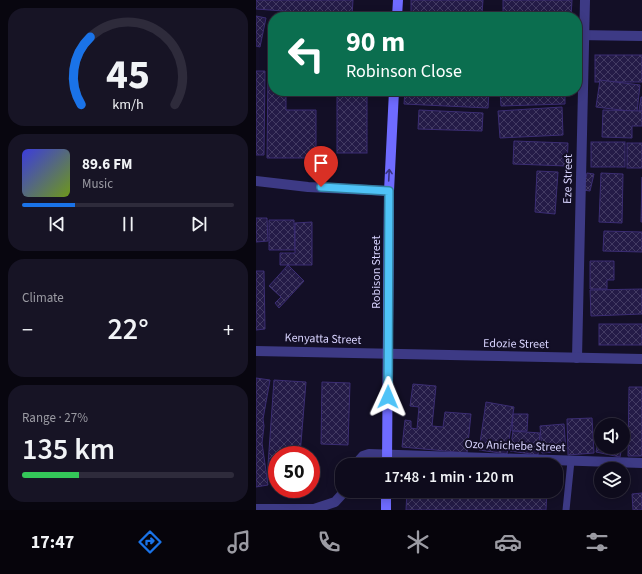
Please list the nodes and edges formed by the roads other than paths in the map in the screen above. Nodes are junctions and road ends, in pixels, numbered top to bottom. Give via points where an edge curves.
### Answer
1 (398, 0) edge
2 (585, 0) edge
3 (397, 12) edge
4 (582, 26) edge
5 (582, 35) edge
6 (642, 36) edge
7 (394, 96) edge
8 (580, 96) edge
9 (256, 181) edge
10 (389, 191) junction
11 (256, 351) edge
12 (388, 354) junction
13 (577, 358) junction
14 (642, 359) edge
15 (387, 454) junction
16 (361, 458) edge
17 (387, 458) edge
18 (571, 461) junction
19 (642, 462) edge
20 (339, 498) edge
21 (386, 498) edge
22 (256, 509) edge
23 (386, 510) edge
24 (566, 510) edge

1 - 3 main road
2 - 4 street, Eze Street
5 - 6 street
10 -> 7 main road, Robison Street
8 - 13 street, Eze Street
9 - 10 street via 308,187
10 - 12 main road, Robison Street
11 - 12 street, Kenyatta Street
12 - 13 street, Edozie Street
12 - 15 main road, Robison Street
13 - 14 street, Edozie Street
15 - 16 street, Ozo Anichebe Street via 369,454
15 - 17 main road, Robison Street
15 - 18 street, Ozo Anichebe Street
18 - 19 street, Ozo Anichebe Street
18 - 24 lane
20 - 22 street via 335,502 314,509
21 - 23 main road

